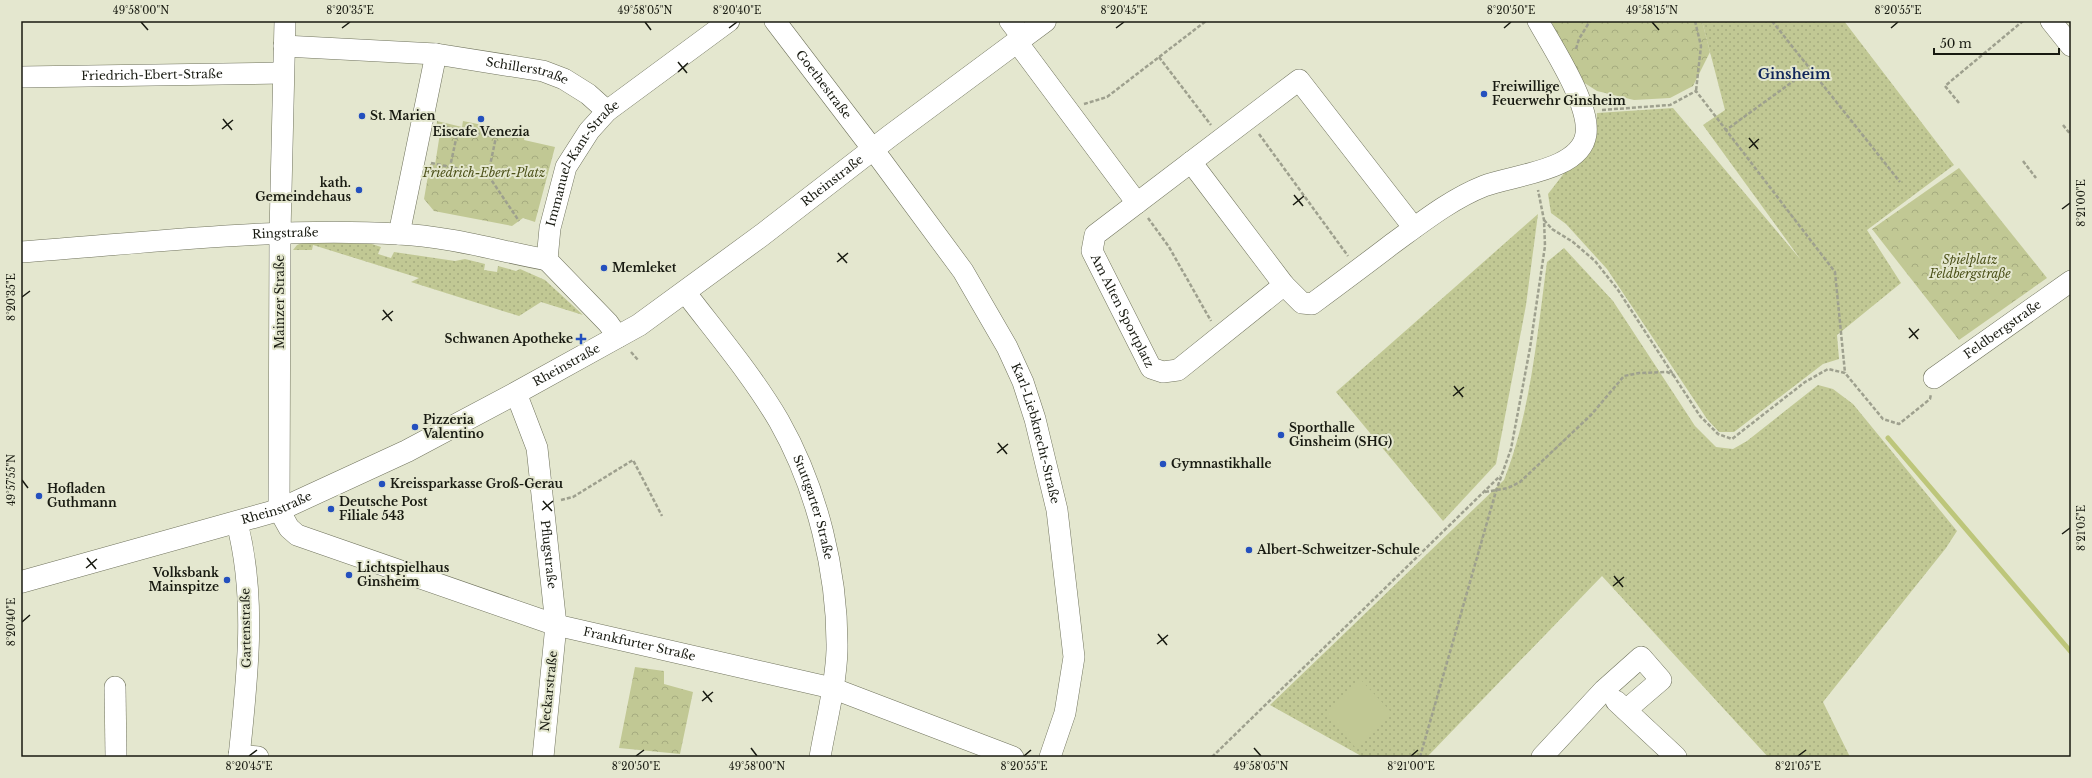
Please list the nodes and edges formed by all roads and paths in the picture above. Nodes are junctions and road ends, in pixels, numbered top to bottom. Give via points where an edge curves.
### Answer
1 (285, 21) edge
2 (729, 21) edge
3 (775, 21) edge
4 (1045, 21) edge
5 (1206, 21) edge
6 (1538, 21) edge
7 (1696, 21) edge
8 (1772, 21) edge
9 (2023, 21) edge
10 (2051, 21) edge
11 (1017, 34) edge
12 (284, 46) junction
13 (2071, 46) edge
14 (436, 54) junction
15 (1159, 57) junction
16 (1810, 69) junction
17 (282, 73) junction
18 (21, 77) edge
19 (1696, 91) junction
20 (1959, 104) dead end
21 (607, 111) junction
22 (1585, 111) junction
23 (1074, 117) junction
24 (1248, 119) junction
25 (437, 125) dead end
26 (2063, 125) dead end
27 (458, 130) junction
28 (1726, 130) junction
29 (2071, 135) edge
30 (1222, 139) junction
31 (873, 149) junction
32 (2023, 161) dead end
33 (1191, 162) junction
34 (435, 164) dead end
35 (450, 167) junction
36 (1535, 173) junction
37 (488, 175) junction
38 (2036, 178) dead end
39 (1900, 182) dead end
40 (1137, 203) junction
41 (1544, 220) junction
42 (519, 221) dead end
43 (1414, 228) junction
44 (280, 233) junction
45 (399, 234) junction
46 (21, 252) edge
47 (547, 260) junction
48 (1358, 270) junction
49 (2071, 281) edge
50 (1284, 285) junction
51 (685, 292) junction
52 (1219, 336) junction
53 (624, 345) junction
54 (638, 360) dead end
55 (1845, 373) junction
56 (1675, 375) junction
57 (1934, 378) joint
58 (516, 393) junction
59 (1501, 476) junction
60 (1496, 491) junction
61 (1484, 492) junction
62 (543, 504) junction
63 (279, 510) junction
64 (662, 516) dead end
65 (237, 523) junction
66 (21, 582) edge
67 (556, 625) junction
68 (115, 687) dead end
69 (832, 688) junction
70 (1604, 690) junction
71 (1626, 710) junction
72 (245, 756) edge
73 (116, 757) edge
74 (543, 757) edge
75 (820, 757) edge
76 (1013, 757) edge
77 (1050, 757) edge
78 (1212, 757) edge
79 (1420, 757) edge
80 (1542, 757) edge
81 (1676, 757) edge

1 - 12 street, Mainzer Straße
2 - 21 street, Immanuel-Kant-Straße
3 - 31 street, Goethestraße
4 - 11 main road, Rheinstraße
5 - 15 path
6 - 22 street
7 - 19 path via 1701,46
8 - 16 path
9 - 20 path via 1945,86
10 - 13 street
11 - 23 street
11 - 31 main road, Rheinstraße
12 - 14 street, Schillerstraße
12 - 17 street, Mainzer Straße
14 - 21 street, Schillerstraße via 543,71 564,79 588,94
14 - 45 street
15 - 23 path via 1108,97 1088,101
15 - 30 path
16 - 28 path
16 - 39 path
17 - 18 street, Friedrich-Ebert-Straße
17 - 44 street, Mainzer Straße
19 - 22 path via 1670,105
19 - 28 path
21 - 47 street, Immanuel-Kant-Straße via 566,166 550,228
22 - 36 street via 1586,133 1582,146 1559,164
23 - 40 street
24 - 30 street, Am Alten Sportplatz
24 - 43 street, Am Alten Sportplatz via 1299,80
24 - 48 path
25 - 27 path
26 - 29 path
27 - 35 path
27 - 37 path via 496,137
28 - 55 path via 1835,272
30 - 33 street, Am Alten Sportplatz
31 - 51 main road, Rheinstraße
31 - 77 street, Karl-Liebknecht-Straße via 963,271 1007,346 1023,382 1035,419 1058,517 1074,657 1065,713
32 - 38 path
33 - 40 street, Am Alten Sportplatz
33 - 50 street
34 - 35 path
35 - 37 path
36 - 41 path
36 - 43 street via 1503,180 1461,197
37 - 42 path
40 - 52 path via 1169,247
40 - 52 street, Am Alten Sportplatz via 1095,234 1092,251 1151,368 1163,372 1178,370
41 - 56 path via 1552,230 1595,261 1618,290
41 - 59 path via 1545,246 1530,348 1511,449
43 - 48 street
44 - 45 street, Ringstraße
44 - 46 street, Ringstraße
44 - 63 street, Mainzer Straße
45 - 47 street, Ringstraße
47 - 53 street via 608,323
48 - 50 street via 1312,304 1302,303
49 - 57 street, Feldbergstraße
50 - 52 street, Am Alten Sportplatz
51 - 53 main road, Rheinstraße
51 - 69 street, Stuttgarter Straße via 736,357 779,421 807,479 822,528 832,582 837,650
53 - 54 path
53 - 58 main road, Rheinstraße
55 - 56 path via 1828,369 1805,382 1732,440 1718,434 1700,416
55 - 57 path via 1883,419 1900,424 1930,399
56 - 60 path via 1667,372 1624,376 1591,415 1525,478 1515,486
58 - 62 street, Pflugstraße via 537,448
58 - 63 main road, Rheinstraße via 407,451
59 - 60 path
59 - 61 path
60 - 61 path
60 - 79 path
61 - 78 path
62 - 64 path via 573,497 633,460
62 - 67 street, Pflugstraße
63 - 65 main road, Rheinstraße
63 - 67 street, Frankfurter Straße via 289,528 297,535
65 - 66 main road, Rheinstraße
65 - 72 street, Gartenstraße via 243,548 249,654
67 - 69 street, Frankfurter Straße
67 - 74 street, Neckarstraße
68 - 73 street
69 - 75 street, Stuttgarter Straße
69 - 76 street, Frankfurter Straße
70 - 71 street
70 - 71 street via 1641,658 1661,680
70 - 80 street
71 - 81 street

